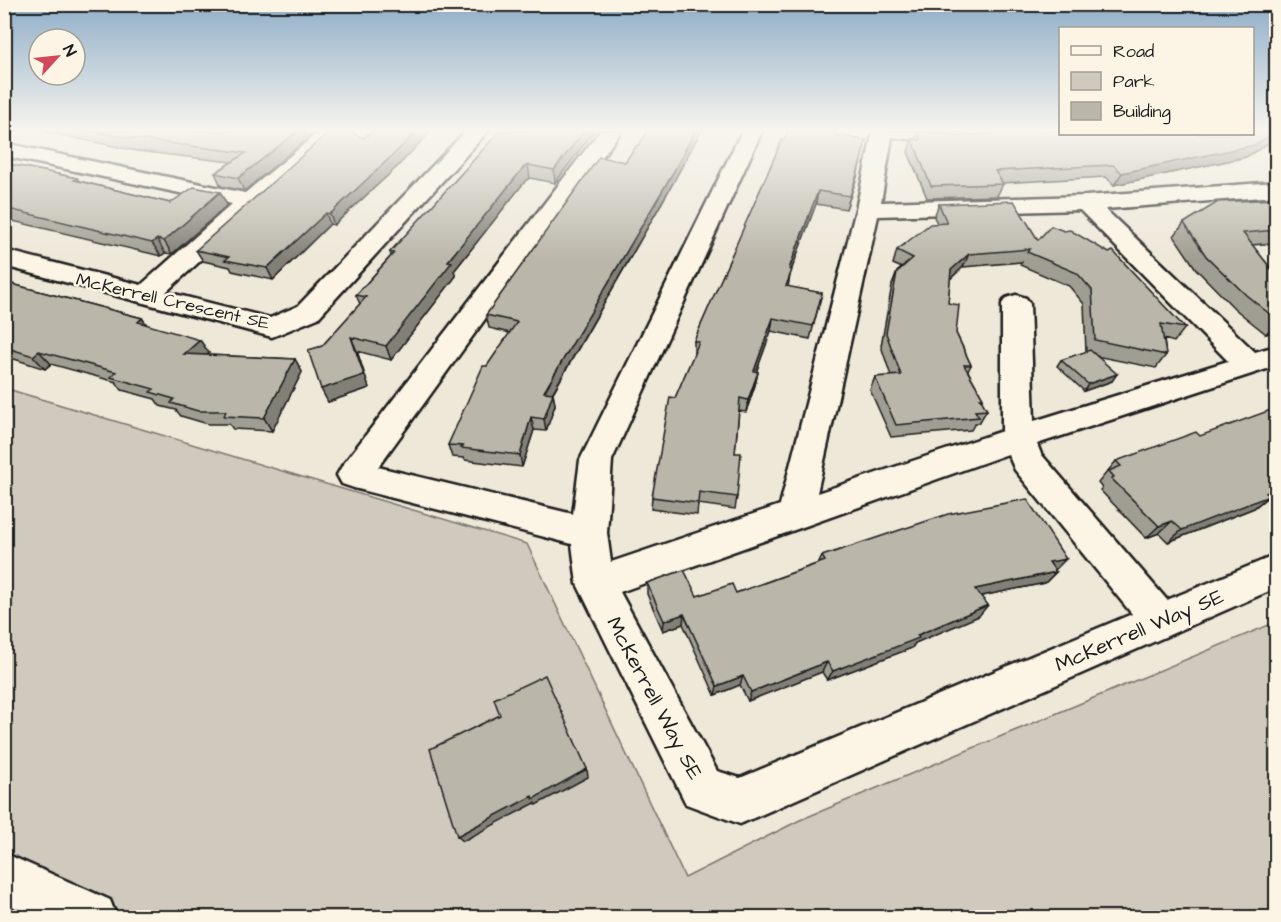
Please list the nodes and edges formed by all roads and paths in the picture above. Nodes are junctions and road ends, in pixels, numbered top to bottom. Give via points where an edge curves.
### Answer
1 (122, 174) edge
2 (282, 174) edge
3 (438, 174) edge
4 (579, 174) edge
5 (732, 174) edge
6 (875, 174) edge
7 (1276, 189) edge
8 (250, 201) junction
9 (1086, 203) junction
10 (868, 209) junction
11 (4, 258) edge
12 (145, 296) junction
13 (1016, 304) dead end
14 (1263, 360) edge
15 (1018, 438) junction
16 (795, 514) junction
17 (589, 533) junction
18 (1276, 571) edge
19 (596, 584) junction
20 (1161, 621) junction
21 (4, 877) edge
22 (92, 918) edge

1 - 8 main road
2 - 8 main road
3 - 12 main road, McKerrell Crescent SE via 308,312 272,328
4 - 17 main road via 354,474
5 - 17 main road, McKerrell Way SE via 596,460
6 - 10 main road
7 - 9 main road
8 - 12 main road
9 - 10 main road
9 - 14 main road
10 - 16 main road
11 - 12 main road, McKerrell Crescent SE
13 - 15 main road
14 - 15 main road
15 - 16 main road
15 - 20 main road via 1027,460
16 - 19 main road
17 - 19 main road, McKerrell Way SE
18 - 20 main road, McKerrell Way SE
19 - 20 main road, McKerrell Way SE via 702,788 741,801
21 - 22 main road

